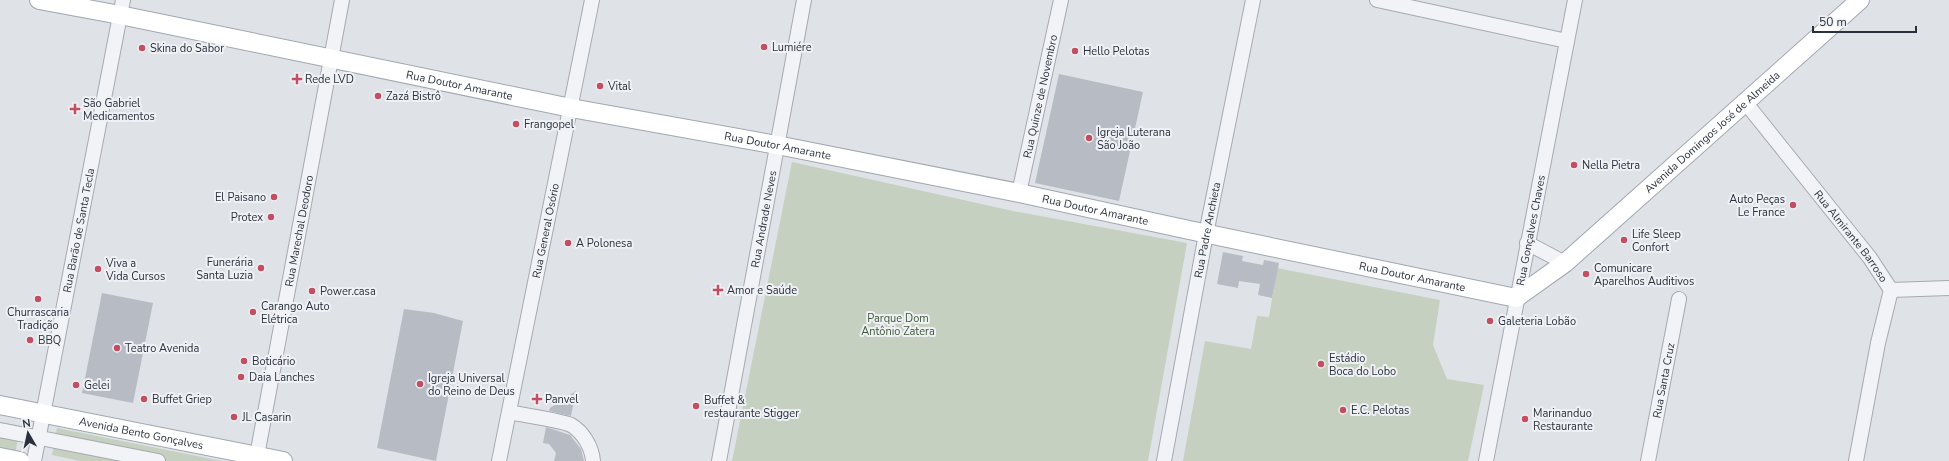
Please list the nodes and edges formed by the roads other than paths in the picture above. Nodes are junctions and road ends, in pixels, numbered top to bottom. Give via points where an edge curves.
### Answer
1 (39, 0) edge
2 (342, 0) edge
3 (592, 0) edge
4 (804, 0) edge
5 (1061, 0) edge
6 (1253, 0) edge
7 (1377, 0) edge
8 (1575, 0) edge
9 (1860, 0) edge
10 (122, 7) edge
11 (1567, 41) junction
12 (332, 59) junction
13 (1745, 102) junction
14 (571, 108) junction
15 (777, 145) junction
16 (1019, 192) junction
17 (1206, 234) junction
18 (1527, 243) junction
19 (1564, 263) junction
20 (1949, 288) edge
21 (1891, 290) junction
22 (1516, 298) junction
23 (1680, 299) dead end
24 (0, 405) edge
25 (509, 412) junction
26 (43, 413) junction
27 (0, 430) edge
28 (39, 438) junction
29 (0, 457) edge
30 (256, 458) edge
31 (20, 461) edge
32 (34, 461) edge
33 (158, 461) edge
34 (282, 461) edge
35 (499, 461) edge
36 (593, 461) edge
37 (718, 461) edge
38 (1164, 461) edge
39 (1486, 461) edge
40 (1648, 461) edge
41 (1856, 461) edge

1 - 10 main road, Rua Doutor Amarante
2 - 12 street, Rua Marechal Deodoro
3 - 14 street, Rua General Osório
4 - 15 street, Rua Andrade Neves
5 - 16 street, Rua Quinze de Novembro
6 - 17 street, Rua Padre Anchieta
7 - 11 street
8 - 11 street, Rua Gonçalves Chaves
9 - 13 main road, Avenida Domingos José de Almeida
10 - 12 main road, Rua Doutor Amarante
10 - 26 street, Rua Barão de Santa Tecla
11 - 18 street, Rua Gonçalves Chaves
12 - 14 main road, Rua Doutor Amarante
12 - 30 street, Rua Marechal Deodoro
13 - 19 main road, Avenida Domingos José de Almeida
13 - 21 street, Rua Almirante Barroso via 1870,258
14 - 15 main road, Rua Doutor Amarante
14 - 25 street, Rua General Osório
15 - 16 main road, Rua Doutor Amarante
15 - 37 street, Rua Andrade Neves
16 - 17 main road, Rua Doutor Amarante
17 - 22 main road, Rua Doutor Amarante
17 - 38 street, Rua Padre Anchieta
18 - 19 street
18 - 22 street, Rua Gonçalves Chaves
19 - 22 main road, Avenida Domingos José de Almeida
20 - 21 street
21 - 41 street, Rua Almirante Barroso via 1878,343
22 - 39 street, Rua Gonçalves Chaves
23 - 40 street, Rua Santa Cruz
24 - 26 main road, Avenida Bento Gonçalves
25 - 35 street, Rua General Osório
25 - 36 street via 570,425 585,437
26 - 28 street, Rua Barão de Santa Tecla
26 - 30 main road, Avenida Bento Gonçalves
27 - 28 street
28 - 32 street, Rua Barão de Santa Tecla
28 - 33 street
29 - 31 main road
30 - 34 main road, Avenida Bento Gonçalves

